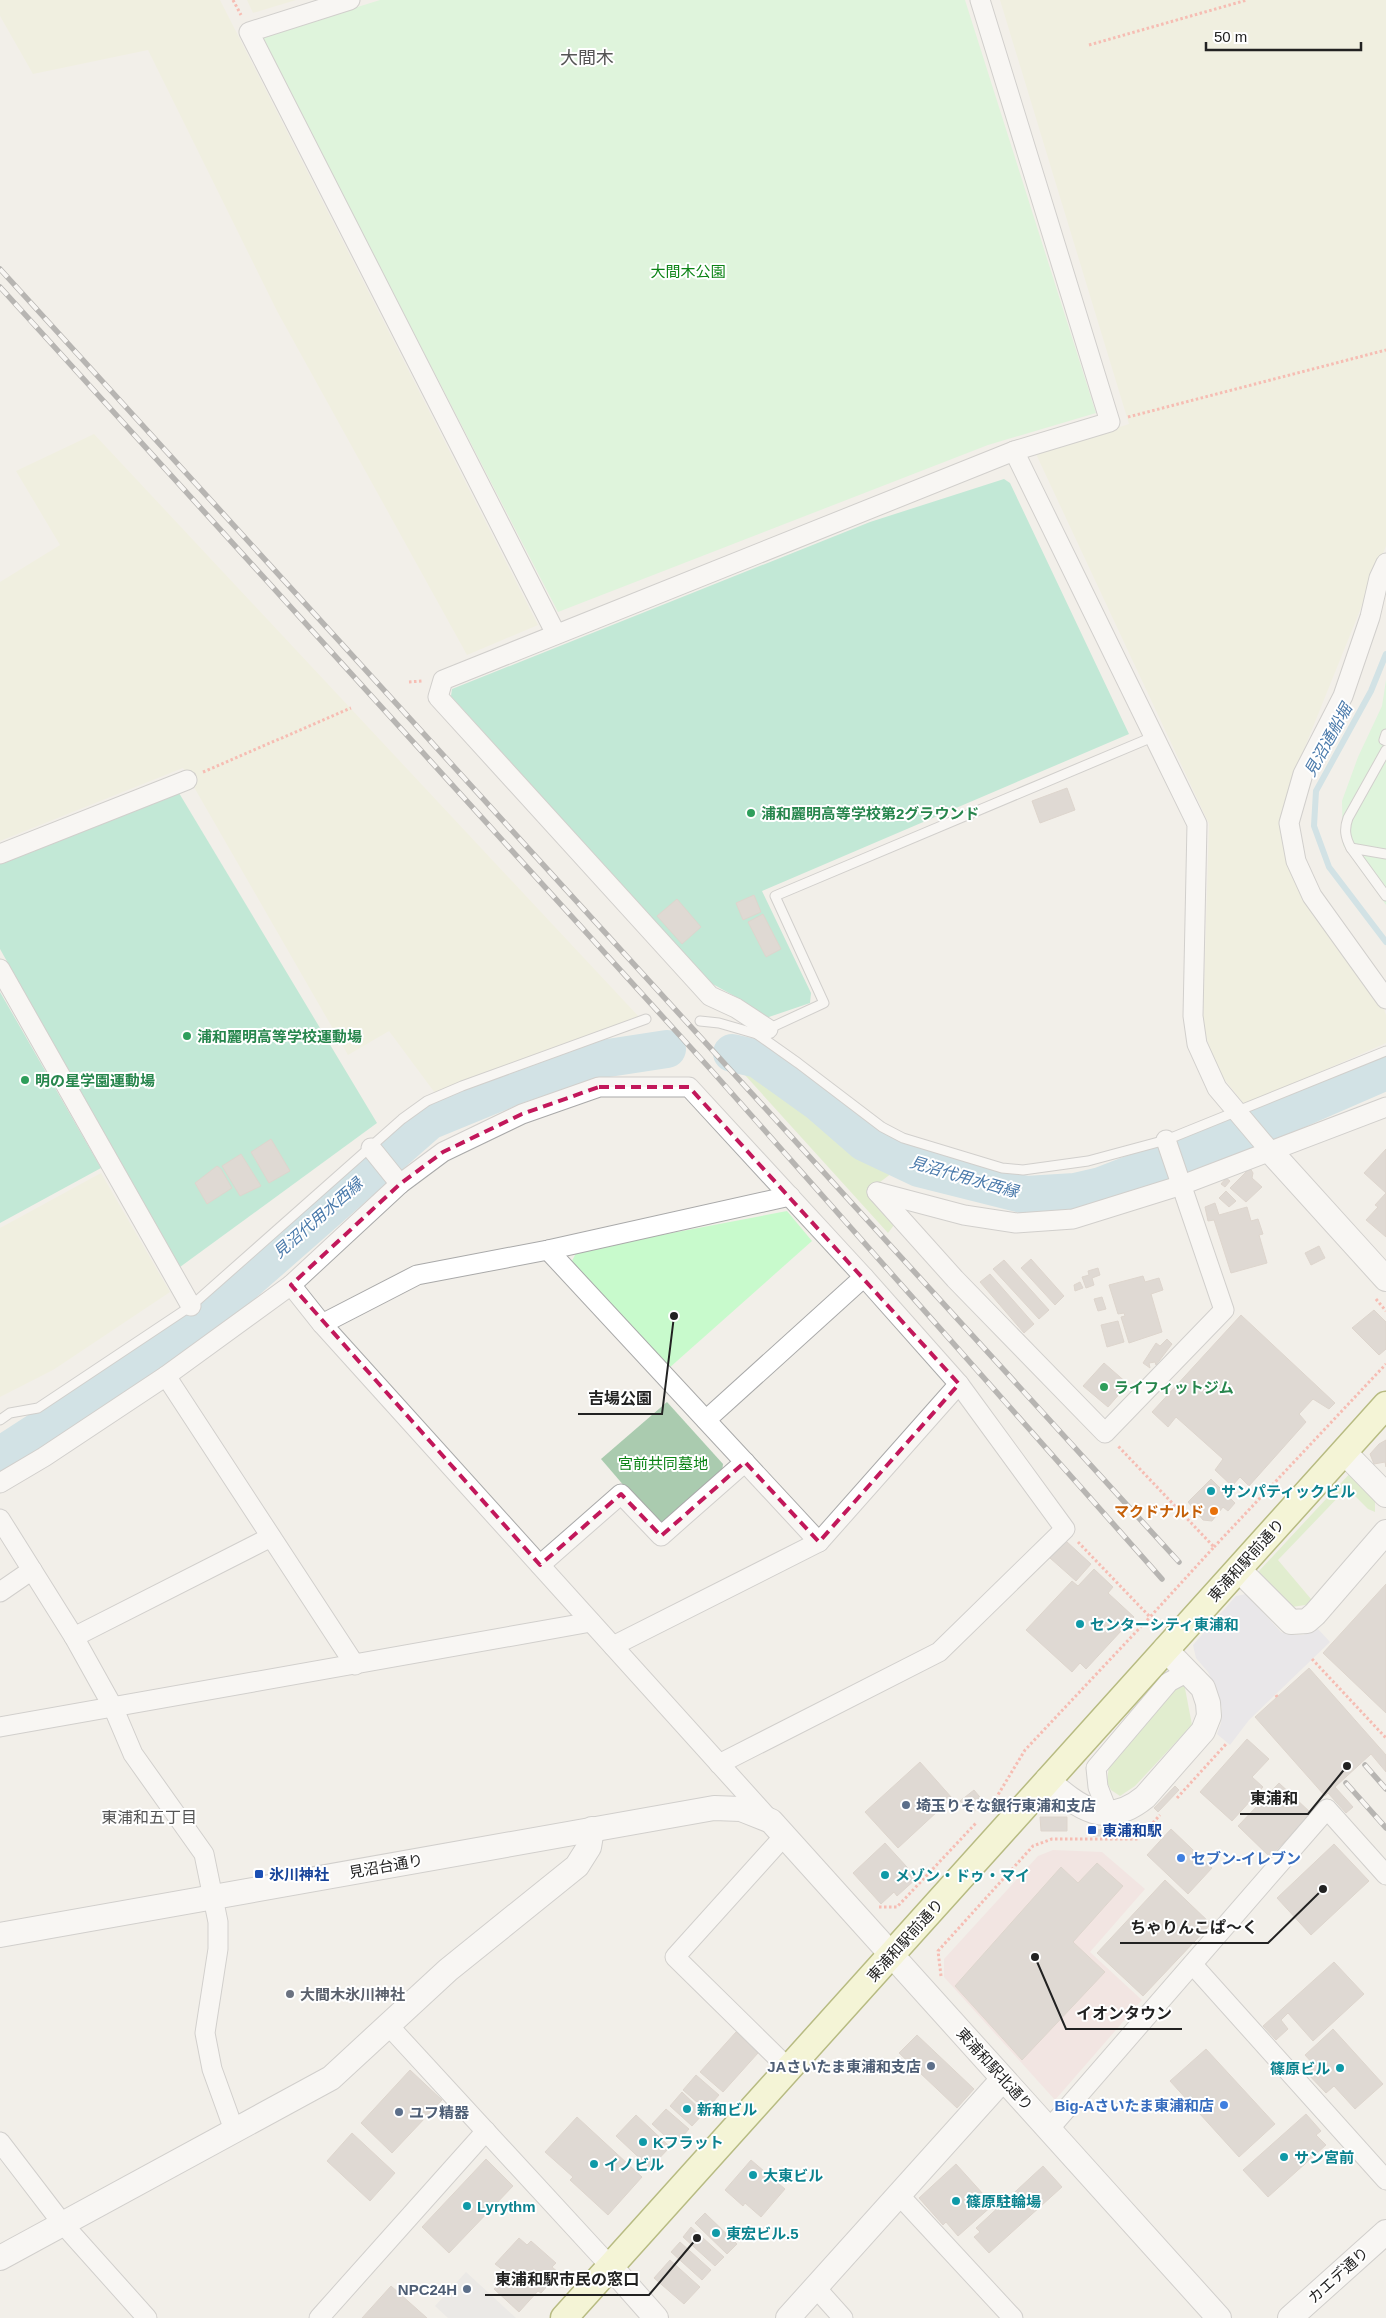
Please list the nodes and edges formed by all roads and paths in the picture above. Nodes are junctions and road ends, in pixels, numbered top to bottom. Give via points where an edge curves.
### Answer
1 (350, 0) edge
2 (980, 0) edge
3 (1247, 0) edge
4 (1089, 45) dead end
5 (1386, 350) edge
6 (1110, 422) junction
7 (1014, 451) junction
8 (1386, 563) edge
9 (556, 634) junction
10 (350, 708) dead end
11 (1386, 734) edge
12 (1155, 736) junction
13 (1386, 741) edge
14 (1386, 750) edge
15 (187, 780) joint
16 (1352, 848) junction
17 (0, 854) edge
18 (1386, 854) edge
19 (1386, 896) edge
20 (0, 969) edge
21 (1386, 999) edge
22 (646, 1019) dead end
23 (700, 1021) dead end
24 (763, 1031) junction
25 (1386, 1051) edge
26 (1386, 1107) edge
27 (1238, 1111) junction
28 (1166, 1140) junction
29 (371, 1148) junction
30 (1271, 1152) junction
31 (400, 1184) junction
32 (1182, 1185) junction
33 (790, 1196) junction
34 (548, 1250) junction
35 (864, 1276) junction
36 (1386, 1279) edge
37 (291, 1285) junction
38 (191, 1306) junction
39 (322, 1324) junction
40 (1386, 1364) edge
41 (166, 1376) junction
42 (959, 1384) junction
43 (1386, 1405) edge
44 (0, 1420) edge
45 (706, 1420) junction
46 (1105, 1432) junction
47 (1344, 1452) junction
48 (745, 1462) junction
49 (0, 1483) edge
50 (1386, 1495) edge
51 (0, 1519) edge
52 (1065, 1529) junction
53 (1386, 1532) edge
54 (271, 1537) junction
55 (819, 1542) junction
56 (1214, 1547) junction
57 (540, 1565) junction
58 (1238, 1569) junction
59 (32, 1570) junction
60 (0, 1592) edge
61 (1150, 1617) junction
62 (592, 1622) junction
63 (74, 1637) junction
64 (613, 1646) junction
65 (1166, 1649) junction
66 (1312, 1659) dead end
67 (355, 1665) junction
68 (1192, 1676) junction
69 (113, 1707) junction
70 (0, 1727) edge
71 (1386, 1738) edge
72 (1227, 1743) dead end
73 (719, 1764) junction
74 (1047, 1780) junction
75 (993, 1804) dead end
76 (1170, 1805) dead end
77 (1164, 1812) dead end
78 (1108, 1813) junction
79 (980, 1818) dead end
80 (778, 1828) junction
81 (592, 1829) junction
82 (1386, 1875) edge
83 (214, 1897) junction
84 (876, 1907) dead end
85 (0, 1935) edge
86 (893, 1955) junction
87 (1193, 1965) junction
88 (942, 1984) dead end
89 (388, 2025) junction
90 (789, 2069) junction
91 (1003, 2079) junction
92 (1048, 2129) junction
93 (234, 2130) junction
94 (486, 2131) junction
95 (0, 2142) edge
96 (1386, 2180) edge
97 (900, 2195) junction
98 (62, 2223) junction
99 (1386, 2232) edge
100 (0, 2258) edge
101 (610, 2266) junction
102 (816, 2288) junction
103 (139, 2315) edge
104 (319, 2318) edge
105 (564, 2318) edge
106 (656, 2318) edge
107 (788, 2318) edge
108 (843, 2318) edge
109 (1013, 2318) edge
110 (1219, 2318) edge
111 (1290, 2318) edge

1 - 9 street via 249,32
2 - 6 street
3 - 4 path
5 - 6 path
6 - 7 street
7 - 9 street
7 - 12 street
8 - 21 street via 1343,696 1303,774 1289,823 1296,861 1312,896
9 - 24 street via 443,680 438,696 710,996 736,1008
10 - 15 path
11 - 13 lane
12 - 24 lane via 775,896 824,1003
12 - 27 street via 1197,824 1193,1016 1197,1044 1217,1088
14 - 16 lane via 1348,818 1346,838
15 - 17 street
16 - 18 lane
16 - 19 lane
20 - 38 street
22 - 29 lane via 427,1101
23 - 24 lane
24 - 28 lane via 882,1127 957,1156 1023,1170 1088,1161
25 - 27 lane
26 - 30 street
27 - 28 lane
27 - 30 street
28 - 32 street
29 - 31 street
29 - 38 lane
30 - 32 street
30 - 36 street
31 - 33 street via 444,1152 513,1118 599,1087 689,1087
31 - 37 street
32 - 46 street via 1224,1310
32 - 46 street via 1073,1219 1016,1223 964,1215 878,1192 962,1286
33 - 34 street
33 - 35 street
34 - 39 street via 417,1275
34 - 45 street
35 - 42 street
35 - 45 street
37 - 39 street
37 - 41 street
38 - 44 lane via 38,1408 10,1413
39 - 57 street
40 - 56 path
41 - 49 street
41 - 54 street
42 - 52 street
42 - 55 street
43 - 47 main road, 東浦和駅前通り
45 - 48 street
46 - 56 path
47 - 50 street
47 - 58 main road, 東浦和駅前通り
48 - 55 street
48 - 57 street via 661,1536 621,1494
51 - 59 street
52 - 61 path
52 - 73 street via 938,1652
53 - 58 street via 1307,1621 1290,1622
54 - 63 street
54 - 67 street
55 - 64 street
56 - 61 path
57 - 62 street
58 - 65 main road, 東浦和駅前通り
59 - 60 street
59 - 63 street
61 - 75 path via 1025,1750
62 - 64 street
62 - 67 street
63 - 69 street
64 - 73 street
65 - 68 street
65 - 74 main road, 東浦和駅前通り
66 - 71 path
67 - 69 street
68 - 78 street via 1182,1675 1168,1682 1096,1768 1098,1787
68 - 78 street via 1203,1688 1208,1704 1209,1716 1203,1731 1145,1797 1134,1806
69 - 70 street
69 - 83 street via 133,1754 204,1854
72 - 76 path
73 - 80 street
74 - 78 street via 1082,1808
74 - 86 main road, 東浦和駅前通り
77 - 88 path via 1138,1840 1052,1839 1033,1846 938,1950
79 - 84 path via 897,1907
80 - 81 street, 見沼台通り via 741,1809 714,1808
80 - 86 street, 東浦和駅北通り
80 - 90 street via 675,1957
81 - 83 street, 見沼台通り
81 - 89 street via 589,1847 577,1866 448,1970
82 - 87 street via 1327,1809
83 - 85 street, 見沼台通り
83 - 93 street via 218,1950 205,2033 212,2069
86 - 90 main road, 東浦和駅前通り
86 - 91 street, 東浦和駅北通り
87 - 92 street
87 - 96 street
89 - 93 street via 332,2078
89 - 94 street
90 - 101 main road, 東浦和駅前通り
91 - 92 street, 東浦和駅北通り
91 - 97 street
92 - 110 street, 東浦和駅北通り
93 - 98 street
94 - 101 street
94 - 104 street
95 - 98 street
97 - 102 street
97 - 109 street
98 - 100 street
98 - 103 street
99 - 111 street, カエデ通り
101 - 105 main road, 東浦和駅前通り
101 - 106 street
102 - 107 street
102 - 108 street

